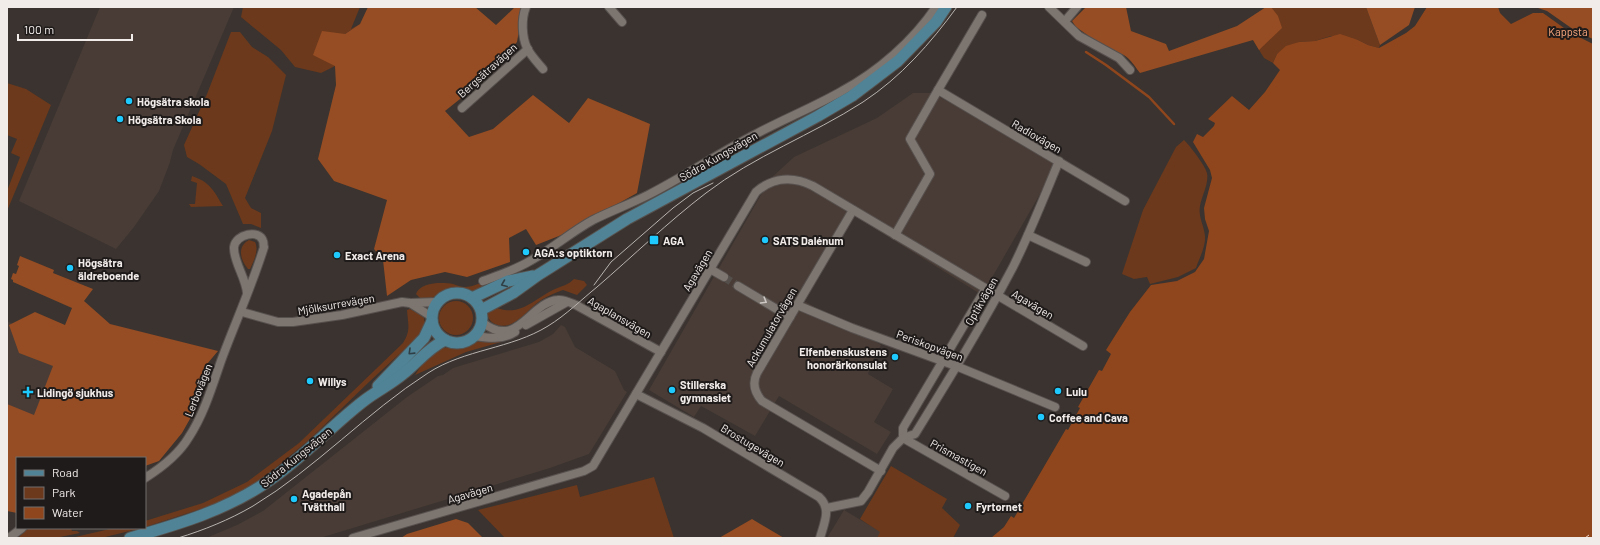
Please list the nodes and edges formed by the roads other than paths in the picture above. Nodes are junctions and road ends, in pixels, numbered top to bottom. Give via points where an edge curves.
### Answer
1 (526, 7) edge
2 (608, 7) edge
3 (936, 7) edge
4 (946, 7) edge
5 (1049, 7) edge
6 (1077, 7) edge
7 (982, 15) dead end
8 (1065, 21) junction
9 (622, 22) dead end
10 (528, 49) junction
11 (543, 69) dead end
12 (1130, 70) dead end
13 (938, 90) junction
14 (462, 108) dead end
15 (1058, 161) junction
16 (1125, 201) dead end
17 (853, 210) junction
18 (895, 235) junction
19 (1028, 235) junction
20 (1086, 262) dead end
21 (710, 269) junction
22 (538, 275) junction
23 (724, 277) tunnel mouth
24 (483, 281) dead end
25 (738, 286) tunnel mouth
26 (986, 288) junction
27 (247, 293) junction
28 (997, 295) junction
29 (472, 298) junction
30 (437, 302) junction
31 (567, 302) junction
32 (410, 303) junction
33 (797, 305) junction
34 (481, 310) junction
35 (242, 312) junction
36 (790, 316) junction
37 (432, 319) junction
38 (482, 322) junction
39 (474, 336) junction
40 (445, 340) junction
41 (1083, 346) dead end
42 (661, 352) junction
43 (942, 361) junction
44 (956, 366) junction
45 (636, 394) junction
46 (365, 400) junction
47 (1055, 407) dead end
48 (903, 438) junction
49 (880, 471) junction
50 (146, 477) edge
51 (1005, 496) dead end
52 (827, 508) junction
53 (20, 529) edge
54 (10, 535) edge
55 (130, 538) edge
56 (353, 538) edge
57 (820, 538) edge

1 - 10 street, Bergsätravägen via 523,23
2 - 9 street
3 - 24 street, Södra Kungsvägen via 908,41 853,85 726,150 648,195 594,220 516,270
4 - 22 main road, Södra Kungsvägen via 936,22 898,61 852,96 627,219
5 - 8 street
6 - 8 street
7 - 13 street
8 - 12 street via 1079,36 1118,58
10 - 11 street, Bergsätravägen
10 - 14 street, Bergsätravägen
13 - 15 street, Radiovägen
13 - 18 street via 910,139 930,174
15 - 16 street, Radiovägen
15 - 19 street, Optikvägen
17 - 18 street, Agavägen
17 - 21 street, Agavägen via 803,181 787,179 769,183 756,192
17 - 33 street, Ackumulatorvägen
18 - 26 street, Agavägen
19 - 20 street
19 - 28 street, Optikvägen
21 - 23 street
21 - 42 street, Agavägen
22 -> 29 main road, Södra Kungsvägen via 508,282
22 - 34 main road, Södra Kungsvägen
25 -> 36 street
26 - 28 street, Agavägen
26 - 43 street, Optikvägen
27 - 27 street, Lerbovägen via 264,247 261,238 249,234 240,237 234,249
27 - 35 street, Lerbovägen
28 - 41 street, Agavägen
28 - 44 street, Optikvägen
29 - 30 main road via 451,293
29 - 34 main road
30 - 32 street, Mjölksurrevägen
30 - 37 main road, Södra Kungsvägen
31 - 38 street, Agaplansvägen via 552,301 520,325 506,331 496,330
31 - 39 street via 512,334 495,338
31 - 42 street, Agaplansvägen
32 - 35 street, Mjölksurrevägen via 402,302 342,315 292,322 278,322
32 - 37 street
33 - 36 street, Ackumulatorvägen
33 - 43 street, Periskopvägen
34 - 38 main road
35 - 50 street, Lerbovägen via 207,402 189,438 168,462
36 - 49 street, Ackumulatorvägen via 754,378 758,396 762,401
37 - 40 main road via 436,332
37 -> 46 main road, Södra Kungsvägen via 424,338
38 - 39 main road
39 - 40 main road via 459,343
40 - 46 main road, Södra Kungsvägen
42 - 45 street, Agavägen
43 - 44 street, Periskopvägen
43 - 48 street, Optikvägen via 902,428
44 - 47 street, Periskopvägen
44 - 48 street, Optikvägen via 915,434
45 - 52 street, Brostugevägen via 703,428 819,497
45 - 56 street, Agavägen via 590,468 455,510
46 - 55 main road, Södra Kungsvägen via 293,462 245,496 198,517
48 - 49 street, Optikvägen via 893,448
48 - 51 street, Prismastigen
49 - 52 street, Optikvägen via 861,501
52 - 57 street
53 - 54 street

